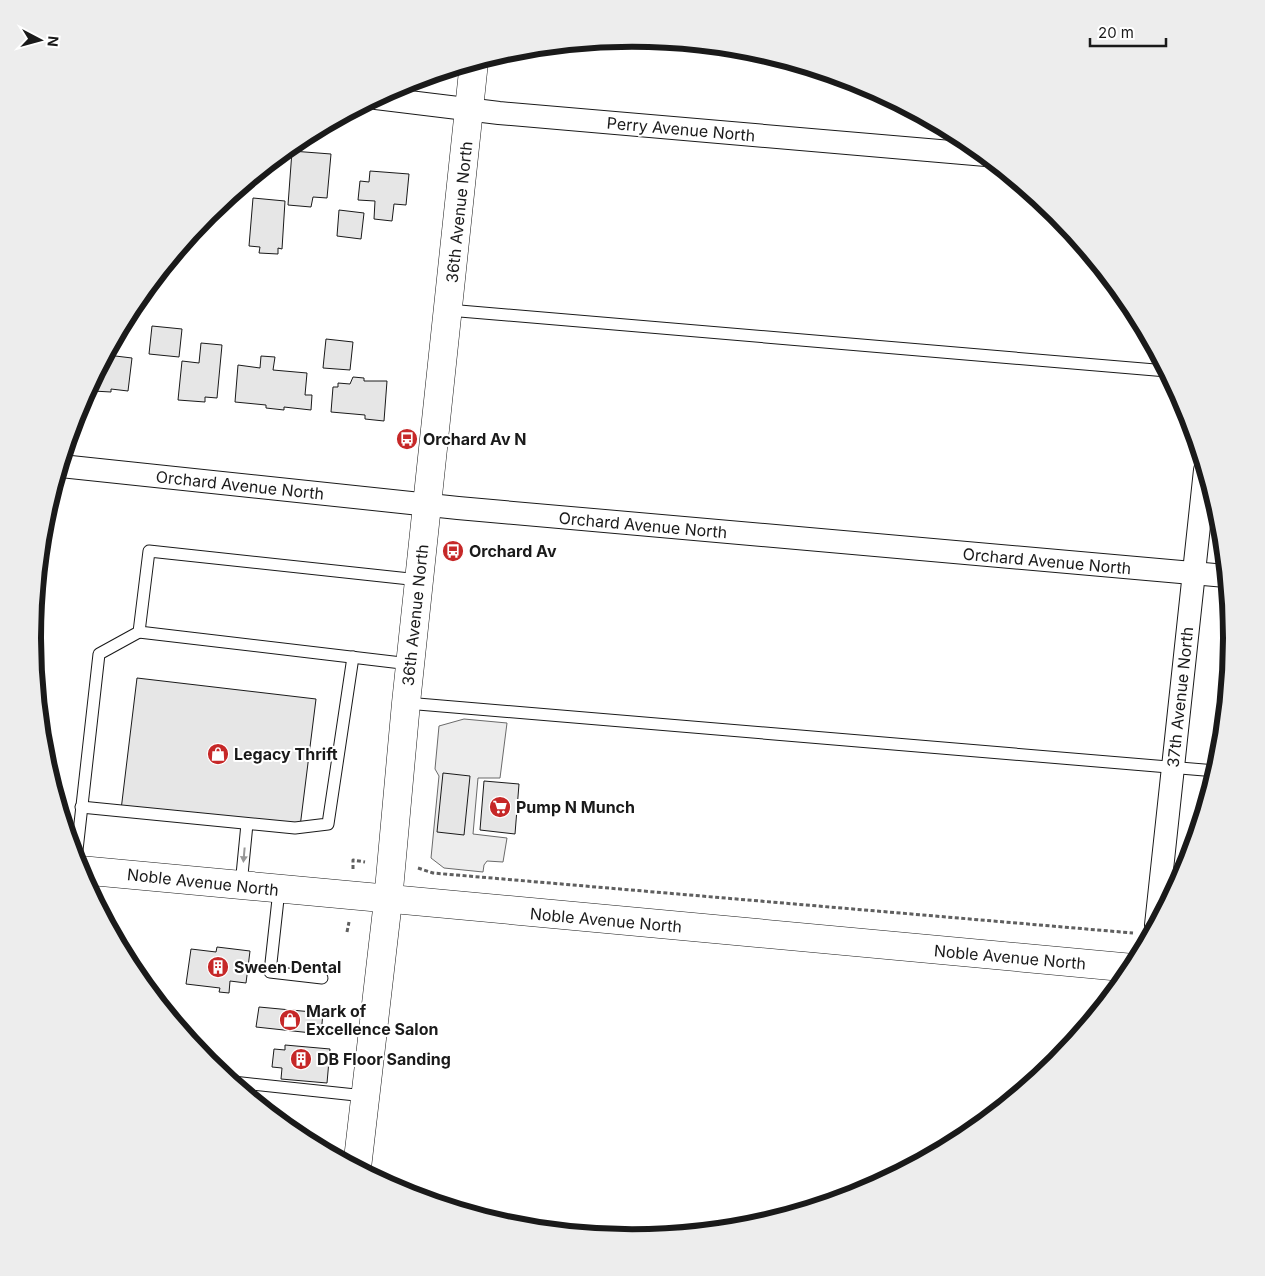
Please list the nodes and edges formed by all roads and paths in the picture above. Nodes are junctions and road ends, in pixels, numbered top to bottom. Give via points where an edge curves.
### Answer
1 (473, 69) edge
2 (389, 100) edge
3 (470, 109) junction
4 (971, 154) edge
5 (448, 310) junction
6 (1161, 371) edge
7 (67, 467) edge
8 (1203, 483) edge
9 (427, 505) junction
10 (1193, 574) junction
11 (1220, 576) edge
12 (419, 580) junction
13 (139, 632) junction
14 (353, 657) junction
15 (410, 664) junction
16 (406, 703) junction
17 (1173, 768) junction
18 (1208, 770) edge
19 (82, 806) junction
20 (247, 824) junction
21 (78, 842) edge
22 (422, 868) dead end
23 (89, 871) edge
24 (241, 886) junction
25 (279, 890) junction
26 (388, 900) junction
27 (1150, 925) edge
28 (1148, 929) edge
29 (1123, 967) edge
30 (322, 978) dead end
31 (243, 1083) edge
32 (365, 1096) junction
33 (358, 1161) edge

1 - 3 street, 36th Avenue North
2 - 3 street, Perry Avenue North
3 - 4 street, Perry Avenue North
3 - 5 street, 36th Avenue North
5 - 6 lane
5 - 9 street, 36th Avenue North
7 - 9 street, Orchard Avenue North
8 - 10 street, 37th Avenue North
9 - 10 street, Orchard Avenue North
9 - 12 street, 36th Avenue North
10 - 11 street, Orchard Avenue North
10 - 17 street, 37th Avenue North
12 - 13 lane via 149,550
12 - 15 street, 36th Avenue North
13 - 14 lane
13 - 19 lane via 99,654
14 - 15 lane
14 - 20 lane via 328,824 295,828
15 - 16 street, 36th Avenue North
16 - 17 lane
16 - 26 street, 36th Avenue North
17 - 18 lane
17 - 27 street, 37th Avenue North
19 - 20 lane
19 - 21 lane
20 -> 24 lane
22 - 28 path via 433,873
23 - 24 street, Noble Avenue North
24 - 25 street, Noble Avenue North
25 - 26 street, Noble Avenue North
25 - 30 lane via 270,972
26 - 29 street, Noble Avenue North
26 - 32 street, 36th Avenue North
31 - 32 lane
32 - 33 street, 36th Avenue North

